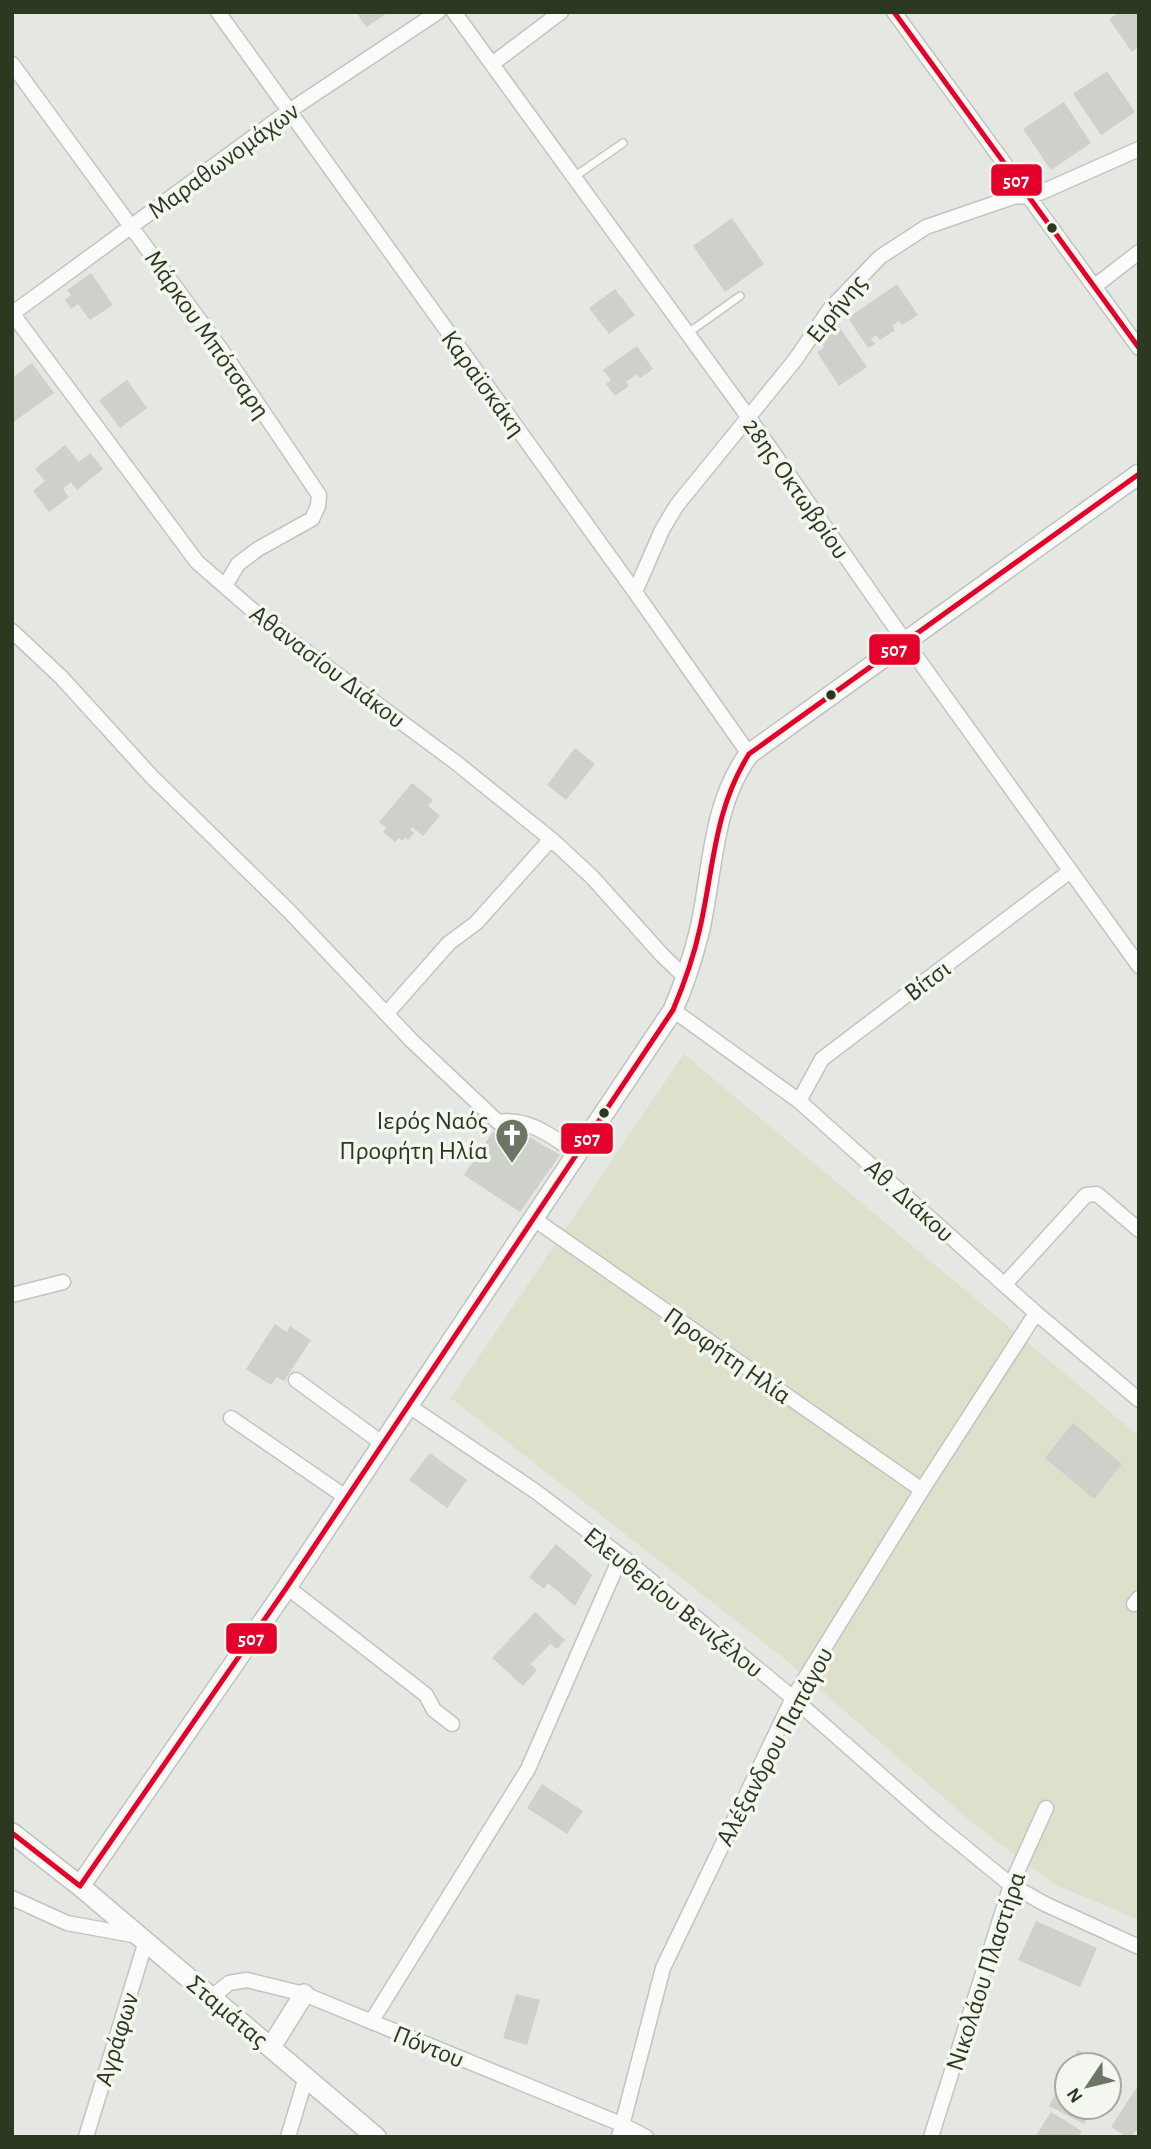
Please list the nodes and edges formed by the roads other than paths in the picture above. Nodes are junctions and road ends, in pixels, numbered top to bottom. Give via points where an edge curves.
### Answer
1 (218, 12) edge
2 (438, 12) edge
3 (454, 12) edge
4 (561, 12) edge
5 (894, 12) edge
6 (12, 64) edge
7 (492, 64) junction
8 (289, 111) junction
9 (623, 143) dead end
10 (1139, 149) edge
11 (574, 177) junction
12 (1029, 197) junction
13 (131, 226) junction
14 (1139, 252) edge
15 (1095, 286) junction
16 (740, 296) dead end
17 (13, 313) edge
18 (687, 333) junction
19 (1139, 348) edge
20 (749, 418) junction
21 (1139, 474) edge
22 (225, 586) junction
23 (635, 592) junction
24 (12, 631) edge
25 (905, 642) junction
26 (749, 754) junction
27 (551, 839) junction
28 (1069, 872) junction
29 (1139, 966) edge
30 (687, 979) junction
31 (673, 1010) junction
32 (387, 1013) junction
33 (799, 1101) junction
34 (578, 1154) junction
35 (534, 1219) junction
36 (1139, 1230) edge
37 (63, 1282) dead end
38 (1005, 1284) junction
39 (12, 1295) edge
40 (1036, 1313) junction
41 (296, 1380) dead end
42 (1139, 1400) edge
43 (409, 1406) junction
44 (231, 1418) dead end
45 (383, 1444) junction
46 (922, 1490) junction
47 (347, 1498) junction
48 (621, 1556) junction
49 (287, 1587) junction
50 (793, 1698) junction
51 (452, 1724) dead end
52 (1045, 1808) dead end
53 (12, 1833) edge
54 (1011, 1885) junction
55 (80, 1886) junction
56 (13, 1903) edge
57 (142, 1939) junction
58 (1139, 1947) edge
59 (304, 1994) junction
60 (212, 1997) junction
61 (371, 2022) junction
62 (271, 2047) junction
63 (306, 2077) junction
64 (620, 2131) edge
65 (86, 2137) edge
66 (288, 2137) edge
67 (376, 2137) edge
68 (646, 2137) edge
69 (931, 2137) edge

1 - 8 street, Καραϊσκάκη
2 - 8 street, Μαραθωνομάχων
3 - 7 street, 28ης Οκτωβρίου
4 - 7 street
5 - 12 street
6 - 13 street, Μάρκου Μπότσαρη
7 - 11 street, 28ης Οκτωβρίου
8 - 13 street, Μαραθωνομάχων
8 - 23 street, Καραϊσκάκη
9 - 11 lane
10 - 12 street, Ειρήνης
11 - 18 street, 28ης Οκτωβρίου
12 - 15 street
12 - 20 street, Ειρήνης via 1016,195 926,227 880,257 830,309
13 - 17 street, Μαραθωνομάχων
13 - 22 street, Μάρκου Μπότσαρη via 319,495 312,519 238,564
14 - 15 street
15 - 19 street
16 - 18 lane
17 - 22 street, Αθανασίου Διάκου via 197,562
18 - 20 street, 28ης Οκτωβρίου
20 - 23 street, Ειρήνης via 677,505
20 - 25 street, 28ης Οκτωβρίου
21 - 25 street
22 - 27 street, Αθανασίου Διάκου
23 - 26 street, Καραϊσκάκη
24 - 32 street
25 - 26 street
25 - 28 street, 28ης Οκτωβρίου
26 - 30 street via 726,798
27 - 30 street, Αθανασίου Διάκου
27 - 32 street
28 - 29 street, 28ης Οκτωβρίου
28 - 33 street, Βίτσι via 822,1059
30 - 31 street
31 - 33 street, Αθ. Διάκου
31 - 34 street
32 - 34 street via 498,1122 527,1124
33 - 38 street, Αθ. Διάκου
34 - 35 street
35 - 43 street
35 - 46 street, Προφήτη Ηλία
36 - 38 street via 1097,1194 1086,1195
37 - 39 street
38 - 40 street, Αθ. Διάκου
40 - 42 street, Αθ. Διάκου
40 - 46 street, Αλέξανδρου Παπάγου
41 - 45 street
43 - 45 street
43 - 48 street, Ελευθερίου Βενιζέλου
44 - 47 street
45 - 47 street
46 - 50 street, Αλέξανδρου Παπάγου
47 - 49 street
48 - 50 street, Ελευθερίου Βενιζέλου
48 - 61 street via 528,1769
49 - 51 street via 426,1696 434,1710
49 - 55 street
50 - 54 street, Ελευθερίου Βενιζέλου
50 - 64 street, Αλέξανδρου Παπάγου via 663,1968
52 - 54 street, Νικολάου Πλαστήρα
53 - 55 street, Σταμάτας
54 - 58 street, Ελευθερίου Βενιζέλου
54 - 69 street, Νικολάου Πλαστήρα
55 - 57 street, Σταμάτας
56 - 57 street via 68,1923
57 - 60 street, Σταμάτας
57 - 65 street, Αγράφων
59 - 60 street, Πόντου via 247,1980 229,1983
59 - 61 street, Πόντου
59 - 62 street
60 - 62 street, Σταμάτας
61 - 64 street, Πόντου
62 - 63 street, Σταμάτας
63 - 66 street
63 - 67 street, Σταμάτας
64 - 68 street, Πόντου

